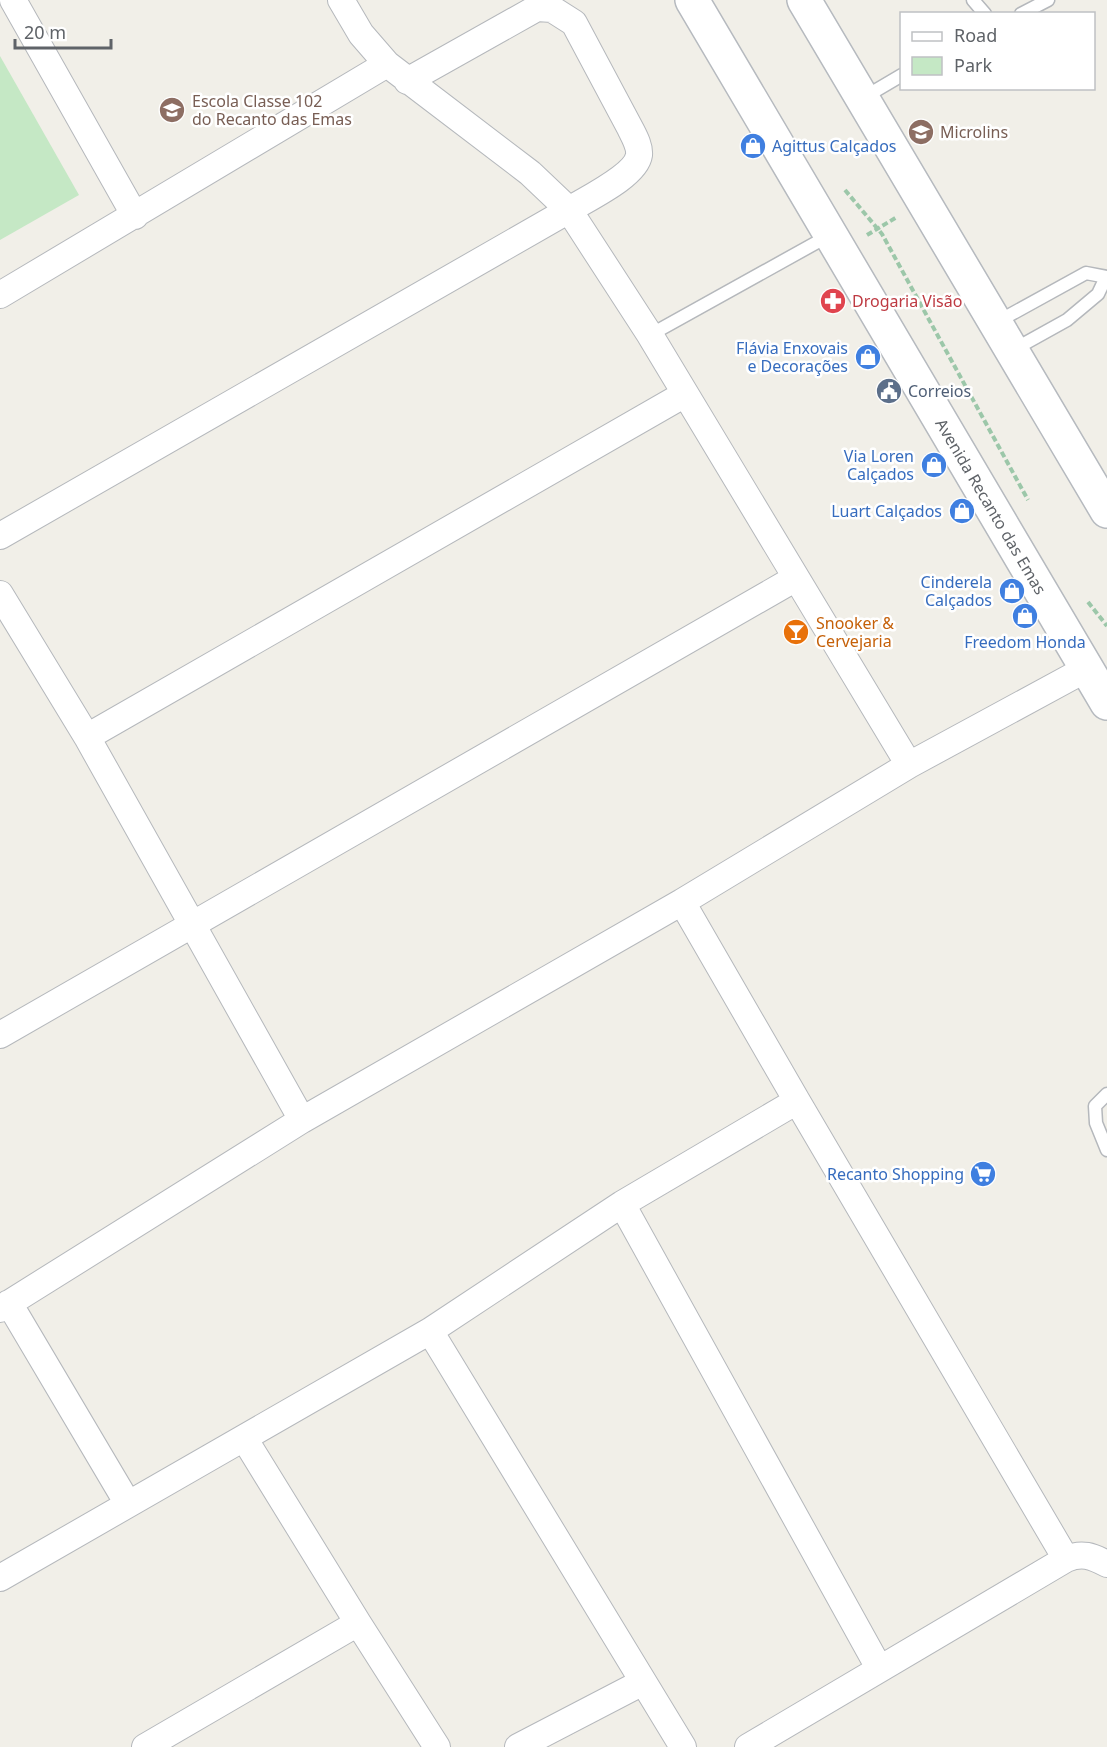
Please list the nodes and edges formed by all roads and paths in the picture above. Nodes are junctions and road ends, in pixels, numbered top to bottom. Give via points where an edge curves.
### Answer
1 (14, 0) edge
2 (341, 0) edge
3 (692, 0) edge
4 (804, 0) edge
5 (973, 0) edge
6 (1048, 0) edge
7 (983, 12) edge
8 (1025, 12) edge
9 (387, 64) junction
10 (900, 76) edge
11 (407, 81) junction
12 (861, 99) junction
13 (923, 201) junction
14 (569, 210) junction
15 (135, 216) junction
16 (836, 242) junction
17 (1107, 277) edge
18 (0, 296) edge
19 (650, 335) junction
20 (1005, 337) junction
21 (685, 394) junction
22 (1107, 511) edge
23 (0, 536) edge
24 (796, 578) junction
25 (0, 594) edge
26 (1086, 669) junction
27 (1107, 703) edge
28 (87, 737) junction
29 (909, 765) junction
30 (682, 902) junction
31 (192, 926) junction
32 (1, 1032) edge
33 (1107, 1094) edge
34 (797, 1101) junction
35 (302, 1120) junction
36 (1107, 1150) edge
37 (622, 1204) junction
38 (5, 1306) edge
39 (430, 1331) junction
40 (244, 1438) junction
41 (128, 1504) junction
42 (1066, 1559) junction
43 (1107, 1564) edge
44 (0, 1578) edge
45 (357, 1623) junction
46 (879, 1668) junction
47 (643, 1682) junction
48 (145, 1747) edge
49 (437, 1747) edge
50 (518, 1747) edge
51 (683, 1747) edge
52 (748, 1747) edge

1 - 15 street
2 - 9 street via 360,34
3 - 16 main road, Avenida Recanto das Emas
4 - 12 main road
5 - 7 lane
6 - 8 lane
9 - 11 street
9 - 15 street
10 - 12 lane
11 - 14 street via 530,173
11 - 14 street via 537,8 552,9 574,23 633,134 639,154 636,165 627,174
12 - 13 main road
13 - 16 path
13 - 20 main road
14 - 19 street
14 - 23 street
15 - 18 street
16 - 19 lane
16 - 26 main road, Avenida Recanto das Emas
17 - 20 lane via 1098,294 1067,320
17 - 20 lane via 1086,273
19 - 21 street
20 - 22 main road
21 - 24 street
21 - 28 street
24 - 29 street
24 - 31 street
25 - 28 street
26 - 27 main road, Avenida Recanto das Emas
26 - 29 street
28 - 31 street
29 - 30 street
30 - 34 street
30 - 35 street
31 - 32 street
31 - 35 street
33 - 36 lane via 1095,1106 1096,1123
34 - 37 street
34 - 42 street
35 - 38 street
37 - 39 street
37 - 46 street
38 - 41 street
39 - 40 street
39 - 47 street
40 - 41 street
40 - 45 street
41 - 44 street
42 - 43 street via 1088,1555
42 - 46 street
45 - 48 street
45 - 49 street
46 - 52 street
47 - 50 street
47 - 51 street

